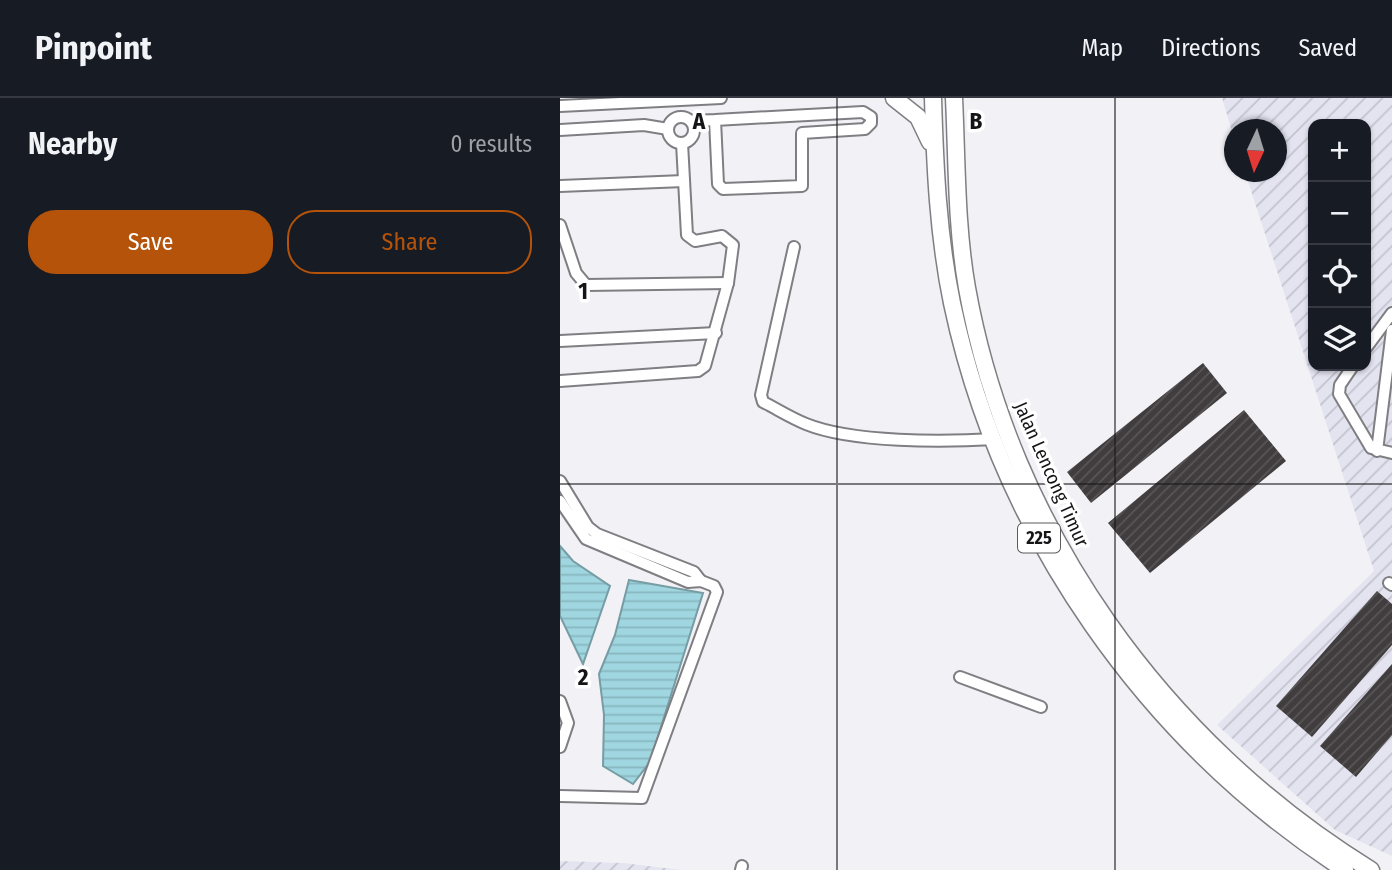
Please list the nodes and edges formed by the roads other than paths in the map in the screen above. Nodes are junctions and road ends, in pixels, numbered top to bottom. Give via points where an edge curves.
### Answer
1 (721, 98) edge
2 (894, 98) edge
3 (933, 98) edge
4 (943, 98) edge
5 (954, 98) edge
6 (697, 100) junction
7 (659, 101) junction
8 (560, 106) edge
9 (684, 119) junction
10 (715, 120) junction
11 (668, 129) junction
12 (560, 130) edge
13 (682, 143) junction
14 (934, 155) junction
15 (684, 181) junction
16 (560, 186) edge
17 (560, 225) edge
18 (960, 235) junction
19 (794, 247) dead end
20 (728, 283) junction
21 (1392, 313) edge
22 (1392, 330) edge
23 (716, 333) junction
24 (560, 341) edge
25 (1371, 341) edge
26 (1390, 363) edge
27 (1350, 371) edge
28 (560, 381) edge
29 (1386, 423) edge
30 (995, 439) junction
31 (1377, 451) junction
32 (1392, 453) edge
33 (560, 481) edge
34 (560, 501) edge
35 (701, 581) junction
36 (960, 677) dead end
37 (560, 702) edge
38 (1041, 707) dead end
39 (560, 747) edge
40 (560, 796) edge
41 (1345, 870) edge
42 (1371, 870) edge

1 - 6 street
2 - 14 highway via 918,117
3 - 14 highway, Jalan Lencong Timur / 225
4 - 18 highway, 225 via 950,188
5 - 18 highway, Jalan Lencong Timur / 225
6 - 7 street
6 - 9 street
7 - 8 street
7 - 9 street
9 - 10 street
9 - 11 street
9 - 13 street via 694,129 692,137
10 - 10 street via 863,112 871,123 865,129 802,133 802,186 723,189 718,184
11 - 12 street via 644,125
11 - 13 street via 671,139
13 - 15 street
14 - 30 highway, Jalan Lencong Timur / 225 via 952,302
15 - 16 street
15 - 20 street via 690,240 722,236 733,246
17 - 20 street via 576,273 586,285
18 - 42 highway, Jalan Lencong Timur / 225 via 974,319 1000,411 1042,513 1089,594 1156,686 1228,762 1311,831
19 - 30 street via 762,402 807,425 841,433 943,442
20 - 23 street
21 - 25 street
22 - 26 street
23 - 24 street
23 - 28 street via 709,358 698,371
26 - 29 street
27 - 31 street via 1338,392
29 - 31 street
30 - 41 highway, Jalan Lencong Timur / 225 via 1026,514 1055,566 1146,697 1230,783
31 - 32 street
33 - 35 street via 597,534 694,572
34 - 35 street via 586,539 688,582
35 - 40 street via 718,592 644,796
36 - 38 street
37 - 39 street via 568,723

